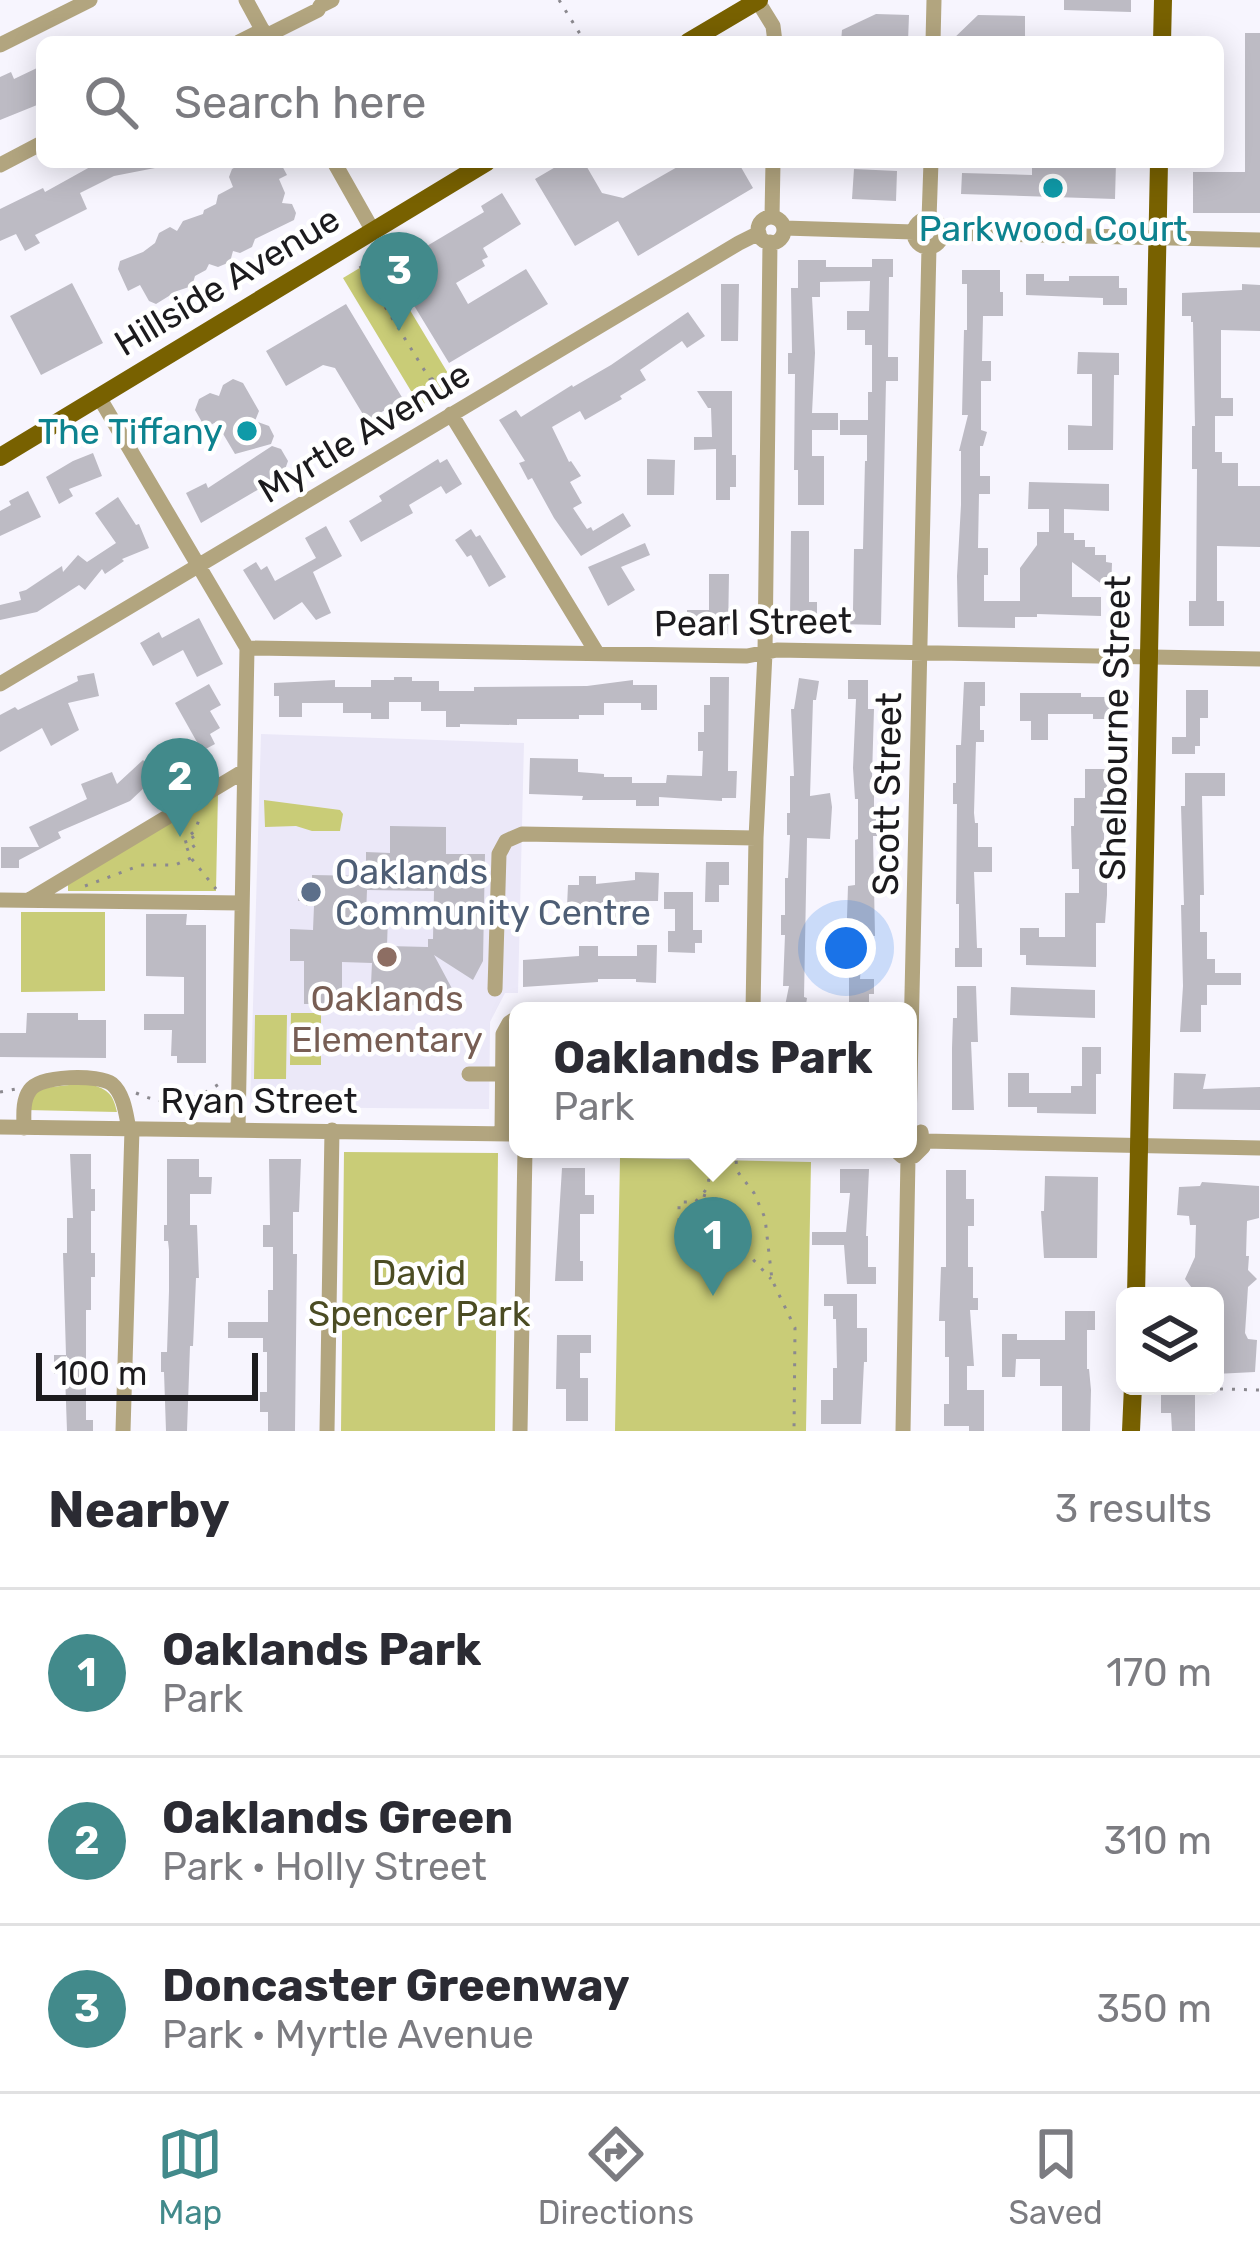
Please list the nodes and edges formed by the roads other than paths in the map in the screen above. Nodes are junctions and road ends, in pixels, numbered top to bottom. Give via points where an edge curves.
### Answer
1 (90, 0) edge
2 (246, 0) edge
3 (332, 0) edge
4 (758, 0) edge
5 (934, 0) edge
6 (1163, 0) edge
7 (266, 36) edge
8 (698, 36) edge
9 (774, 36) edge
10 (933, 36) edge
11 (1162, 36) edge
12 (0, 45) edge
13 (36, 146) edge
14 (0, 165) edge
15 (337, 168) edge
16 (478, 168) edge
17 (773, 168) edge
18 (931, 168) edge
19 (1159, 168) edge
20 (929, 219) junction
21 (778, 223) junction
22 (373, 231) junction
23 (914, 232) junction
24 (943, 232) junction
25 (764, 238) junction
26 (1158, 238) junction
27 (1260, 240) edge
28 (929, 247) junction
29 (100, 397) junction
30 (447, 408) junction
31 (0, 457) edge
32 (199, 565) junction
33 (248, 648) junction
34 (597, 652) junction
35 (920, 652) junction
36 (764, 653) junction
37 (1148, 658) junction
38 (1260, 659) edge
39 (0, 684) edge
40 (244, 771) junction
41 (756, 838) junction
42 (0, 900) edge
43 (29, 900) junction
44 (242, 903) junction
45 (495, 989) dead end
46 (753, 1002) edge
47 (912, 1002) edge
48 (509, 1024) edge
49 (469, 1074) dead end
50 (502, 1074) junction
51 (509, 1126) edge
52 (0, 1127) edge
53 (24, 1128) junction
54 (130, 1129) junction
55 (238, 1130) junction
56 (332, 1130) junction
57 (917, 1130) edge
58 (509, 1133) edge
59 (924, 1141) junction
60 (1140, 1146) junction
61 (1260, 1148) edge
62 (917, 1153) edge
63 (526, 1158) edge
64 (901, 1158) edge
65 (1136, 1287) edge
66 (1133, 1395) edge
67 (123, 1431) edge
68 (327, 1431) edge
69 (520, 1431) edge
70 (903, 1431) edge
71 (1132, 1431) edge

1 - 12 street
2 - 7 street
3 - 7 street
4 - 8 main road
4 - 9 street
5 - 10 street
6 - 11 main road
13 - 14 street
15 - 22 street
16 - 22 main road, Hillside Avenue
17 - 21 street
18 - 20 street
19 - 26 main road, Shelbourne Street
20 - 23 street
20 - 24 street
21 - 23 street
21 - 25 street via 761,222
22 - 29 main road, Hillside Avenue
23 - 28 street
24 - 26 street
24 - 28 street
25 - 30 street, Myrtle Avenue via 739,243
25 - 36 street
26 - 27 street
26 - 37 main road, Shelbourne Street
28 - 35 street, Scott Street
29 - 31 main road, Hillside Avenue
29 - 32 street
30 - 32 street, Myrtle Avenue
30 - 34 street
32 - 33 street
32 - 39 street, Myrtle Avenue
33 - 34 street, Pearl Street
33 - 40 street
34 - 36 street, Pearl Street
35 - 36 street, Pearl Street
35 - 37 street, Pearl Street
35 - 47 street, Scott Street
36 - 41 street
37 - 38 street, Pearl Street
37 - 60 main road, Shelbourne Street
40 - 43 street
40 - 44 street
41 - 45 street via 522,834 506,841 499,854
41 - 46 street
42 - 43 street
43 - 44 street
44 - 55 street
48 - 50 street
49 - 50 street
50 - 51 street
52 - 53 street, Ryan Street
53 - 54 street, Ryan Street
53 - 54 street via 30,1089 76,1078 110,1081
54 - 55 street, Ryan Street
54 - 67 street
55 - 56 street, Ryan Street
56 - 58 street, Ryan Street
56 - 68 street
57 - 59 street
59 - 60 street
59 - 62 street
60 - 61 street
60 - 65 main road, Shelbourne Street
63 - 69 street
64 - 70 street
66 - 71 main road

